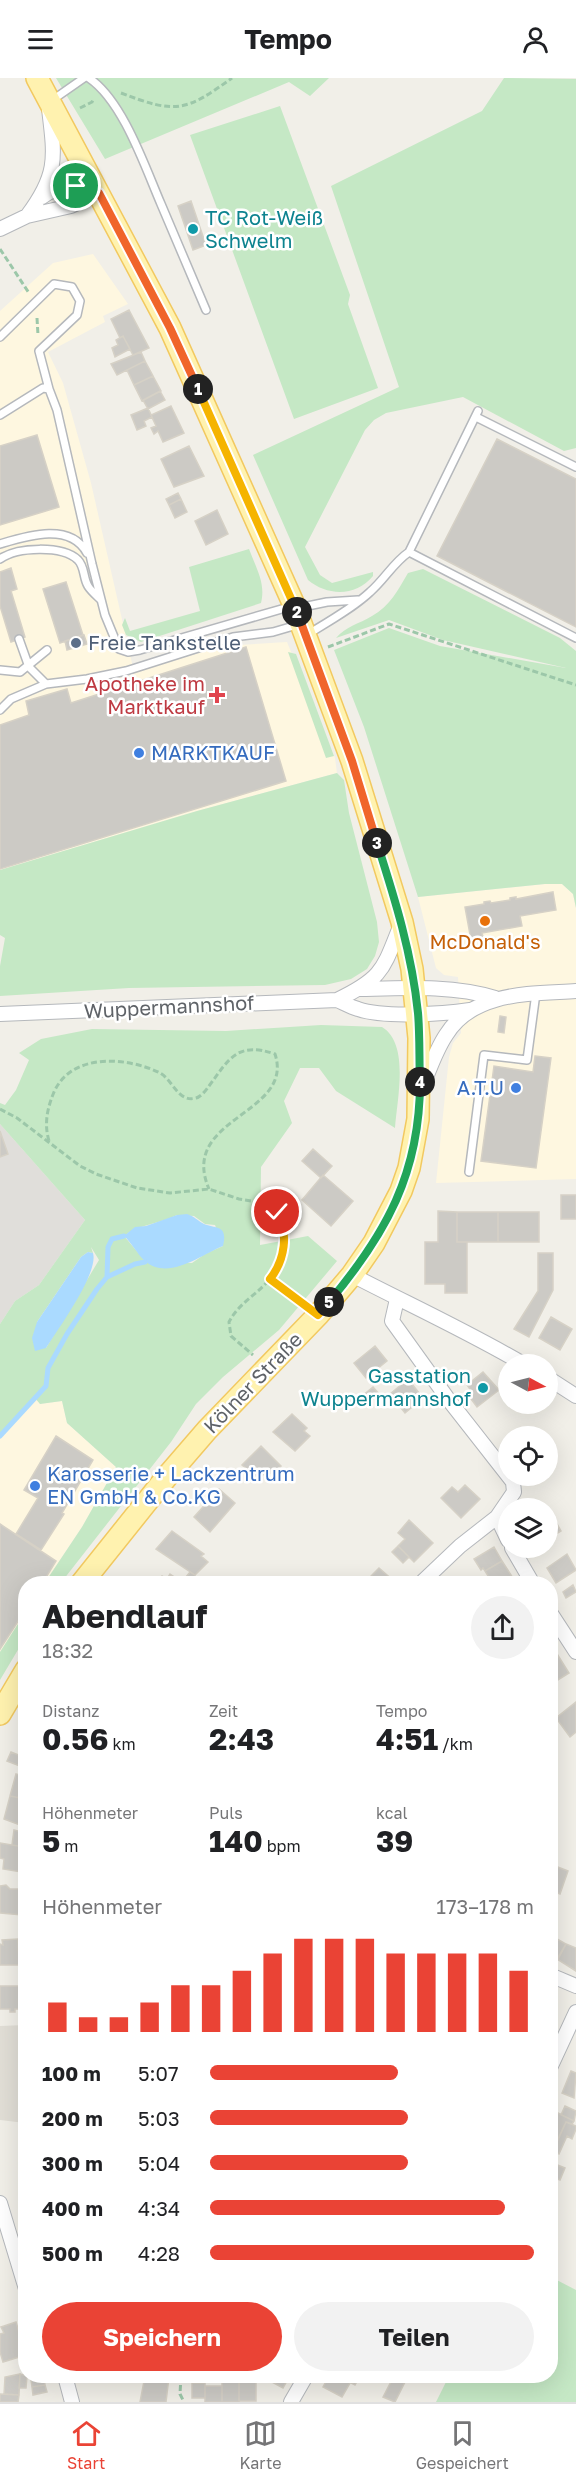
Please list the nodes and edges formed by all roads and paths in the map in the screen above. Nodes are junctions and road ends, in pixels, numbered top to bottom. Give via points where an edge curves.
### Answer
1 (84, 78) edge
2 (89, 78) edge
3 (232, 78) edge
4 (100, 86) junction
5 (45, 92) edge
6 (92, 102) dead end
7 (80, 108) dead end
8 (99, 193) junction
9 (40, 199) junction
10 (27, 216) junction
11 (0, 229) edge
12 (206, 310) dead end
13 (0, 337) edge
14 (50, 389) junction
15 (0, 415) edge
16 (576, 467) edge
17 (0, 544) edge
18 (409, 552) junction
19 (0, 559) edge
20 (92, 564) junction
21 (358, 600) junction
22 (103, 602) junction
23 (302, 625) junction
24 (576, 638) edge
25 (19, 639) dead end
26 (47, 650) dead end
27 (29, 667) junction
28 (0, 670) edge
29 (46, 684) junction
30 (576, 685) edge
31 (0, 710) edge
32 (402, 922) junction
33 (359, 989) junction
34 (415, 989) junction
35 (576, 991) edge
36 (536, 993) junction
37 (495, 998) junction
38 (337, 1000) junction
39 (472, 1010) junction
40 (0, 1014) edge
41 (418, 1014) junction
42 (420, 1093) junction
43 (0, 1109) edge
44 (50, 1143) junction
45 (469, 1172) dead end
46 (209, 1189) junction
47 (352, 1275) junction
48 (270, 1279) junction
49 (397, 1299) junction
50 (318, 1315) junction
51 (505, 1354) edge
52 (268, 1367) junction
53 (558, 1384) edge
54 (576, 1396) edge
55 (497, 1517) joint
56 (518, 1558) edge
57 (87, 1576) edge
58 (428, 1576) edge
59 (529, 1576) edge
60 (558, 1624) edge
61 (576, 1652) edge
62 (18, 1684) edge
63 (0, 1714) edge
64 (558, 1978) edge
65 (576, 1986) edge
66 (576, 2012) edge
67 (558, 2051) edge
68 (0, 2203) edge
69 (18, 2263) edge
70 (67, 2383) edge
71 (181, 2383) edge
72 (302, 2383) edge
73 (72, 2402) edge
74 (184, 2402) edge
75 (291, 2402) edge

1 - 5 lane
2 - 4 lane
3 - 4 path via 189,105 171,108
4 - 12 lane via 133,139
5 - 8 main road, Kölner Straße
5 - 9 street via 54,160
6 - 7 path
8 - 9 street via 66,185
8 - 10 street via 65,208
8 - 23 main road, Kölner Straße via 170,328
9 - 10 street
10 - 11 street
13 - 14 lane via 54,284 72,287 80,301 77,315 39,351
14 - 15 lane via 43,388
14 - 20 lane
16 - 18 lane via 477,414
17 - 20 lane via 36,534 62,535 81,544
18 - 21 lane via 396,561 372,591
18 - 24 lane
19 - 22 lane via 38,550 71,555 83,566 87,585
20 - 22 lane
21 - 23 lane via 330,621
21 - 23 lane via 327,602
22 - 23 lane via 114,640 119,649 128,652
23 - 29 lane via 233,637 87,680
23 - 30 path via 389,624
23 - 32 main road, Kölner Straße via 352,761
25 - 27 lane
26 - 27 lane
27 - 28 lane via 20,672
27 - 29 lane
29 - 31 lane via 11,699
32 - 33 street, Wuppermannshof via 384,967
32 - 34 main road, Kölner Straße
33 - 34 street, Wuppermannshof
33 - 38 street, Wuppermannshof
34 - 37 street, Wuppermannshof
34 - 41 main road, Kölner Straße
35 - 36 street, Wuppermannshof
36 - 37 street, Wuppermannshof
36 - 45 lane via 527,1060 484,1055
37 - 39 street, Wuppermannshof
38 - 40 street, Wuppermannshof
38 - 41 street, Wuppermannshof via 360,1010
39 - 41 street, Wuppermannshof
39 - 42 street, Wuppermannshof via 446,1034
41 - 42 main road, Kölner Straße
42 - 47 main road, Kölner Straße via 415,1140 401,1191 380,1233
43 - 44 path
44 - 46 path via 96,1174 137,1188 170,1193
44 - 46 path via 46,1114 61,1082 76,1068 128,1061 163,1074 178,1093 196,1098 237,1053 254,1049 274,1054 277,1078 270,1090 218,1132 211,1146 204,1171
46 - 48 path via 269,1204 277,1212 282,1221 283,1247
47 - 49 street
47 - 50 main road, Kölner Straße
48 - 50 path
48 - 52 path via 243,1301 229,1322 231,1336
49 - 51 street
49 - 55 street via 392,1321 513,1482 514,1492
50 - 52 main road, Kölner Straße
52 - 57 main road, Kölner Straße via 169,1474
53 - 54 street
55 - 58 street
56 - 59 street
60 - 61 street
62 - 63 main road
64 - 65 street
66 - 67 street
68 - 69 street
70 - 73 street
71 - 74 path
72 - 75 street

